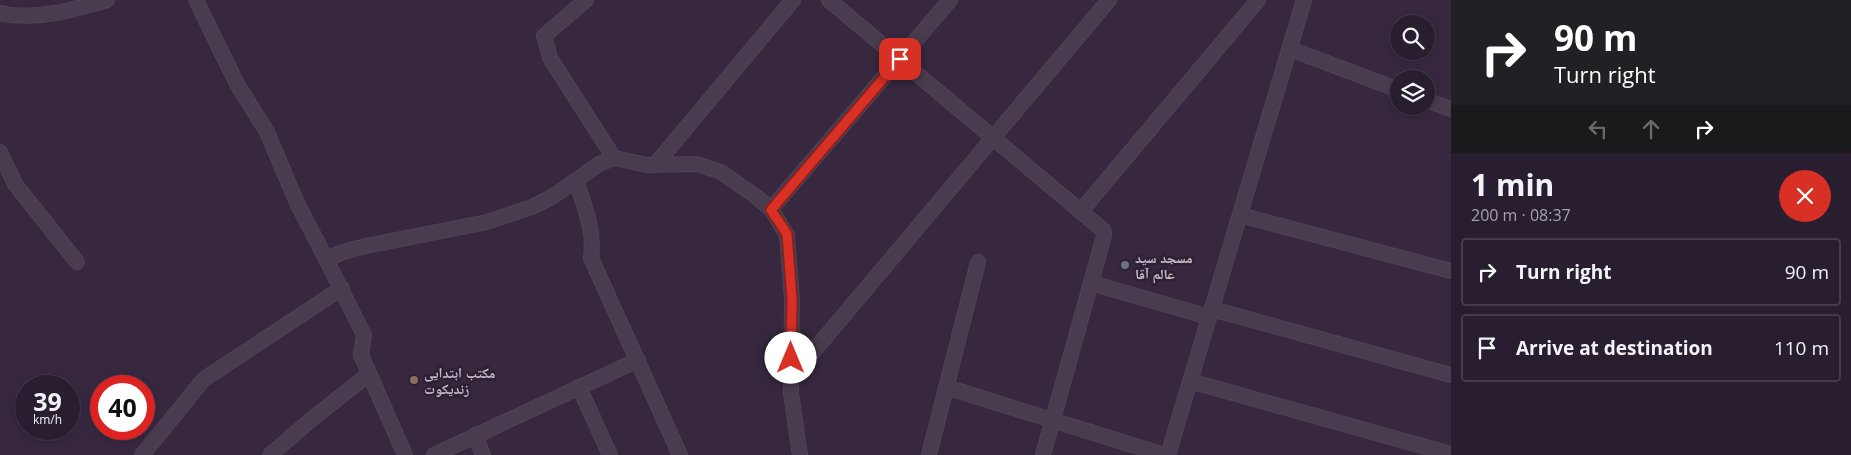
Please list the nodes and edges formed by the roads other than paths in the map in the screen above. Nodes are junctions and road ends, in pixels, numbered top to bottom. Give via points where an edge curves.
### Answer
1 (107, 0) edge
2 (196, 0) edge
3 (586, 0) edge
4 (793, 0) edge
5 (829, 0) edge
6 (950, 0) edge
7 (1109, 0) edge
8 (1258, 0) edge
9 (1304, 0) edge
10 (0, 13) edge
11 (1290, 49) junction
12 (900, 59) junction
13 (1390, 87) edge
14 (1435, 103) edge
15 (1451, 109) edge
16 (994, 138) junction
17 (0, 152) edge
18 (614, 158) junction
19 (655, 165) junction
20 (576, 180) junction
21 (771, 210) junction
22 (1081, 211) junction
23 (1240, 215) junction
24 (326, 259) junction
25 (77, 262) dead end
26 (978, 262) dead end
27 (1451, 271) edge
28 (1091, 283) junction
29 (342, 288) junction
30 (1211, 313) junction
31 (638, 360) junction
32 (369, 374) junction
33 (1451, 374) edge
34 (791, 378) junction
35 (1190, 381) junction
36 (579, 387) junction
37 (946, 387) junction
38 (1053, 421) junction
39 (475, 435) junction
40 (1451, 454) edge
41 (142, 455) edge
42 (270, 455) edge
43 (406, 455) edge
44 (434, 455) edge
45 (483, 455) edge
46 (610, 455) edge
47 (680, 455) edge
48 (800, 455) edge
49 (929, 455) edge
50 (1043, 455) edge
51 (1164, 455) edge
52 (1168, 455) edge

1 - 10 street via 65,12 27,16
2 - 24 street via 237,84 267,132 297,203
3 - 18 street via 544,36 550,58
4 - 19 street
5 - 12 street
6 - 12 street
7 - 16 street
8 - 22 street
9 - 11 street
11 - 13 street
11 - 23 street
12 - 16 street
12 - 21 street
14 - 15 street
16 - 22 street
16 - 34 street
17 - 25 street via 15,184
18 - 19 street
18 - 20 street
19 - 21 street via 697,164 721,172
20 - 24 street via 532,207 487,222 346,251
20 - 31 street via 592,233 591,258
21 - 34 street via 787,234 792,299
22 - 28 street via 1104,231
23 - 27 street
23 - 30 street
24 - 29 street
26 - 37 street
28 - 30 street
28 - 38 street
29 - 32 street via 364,335 361,355
29 - 41 street via 204,379
30 - 33 street
30 - 35 street
31 - 36 street
31 - 47 street
32 - 42 street
32 - 43 street
34 - 48 street
35 - 40 street
35 - 52 street
36 - 39 street
36 - 46 street
37 - 38 street
37 - 49 street
38 - 50 street
38 - 51 street
39 - 44 street
39 - 45 street

